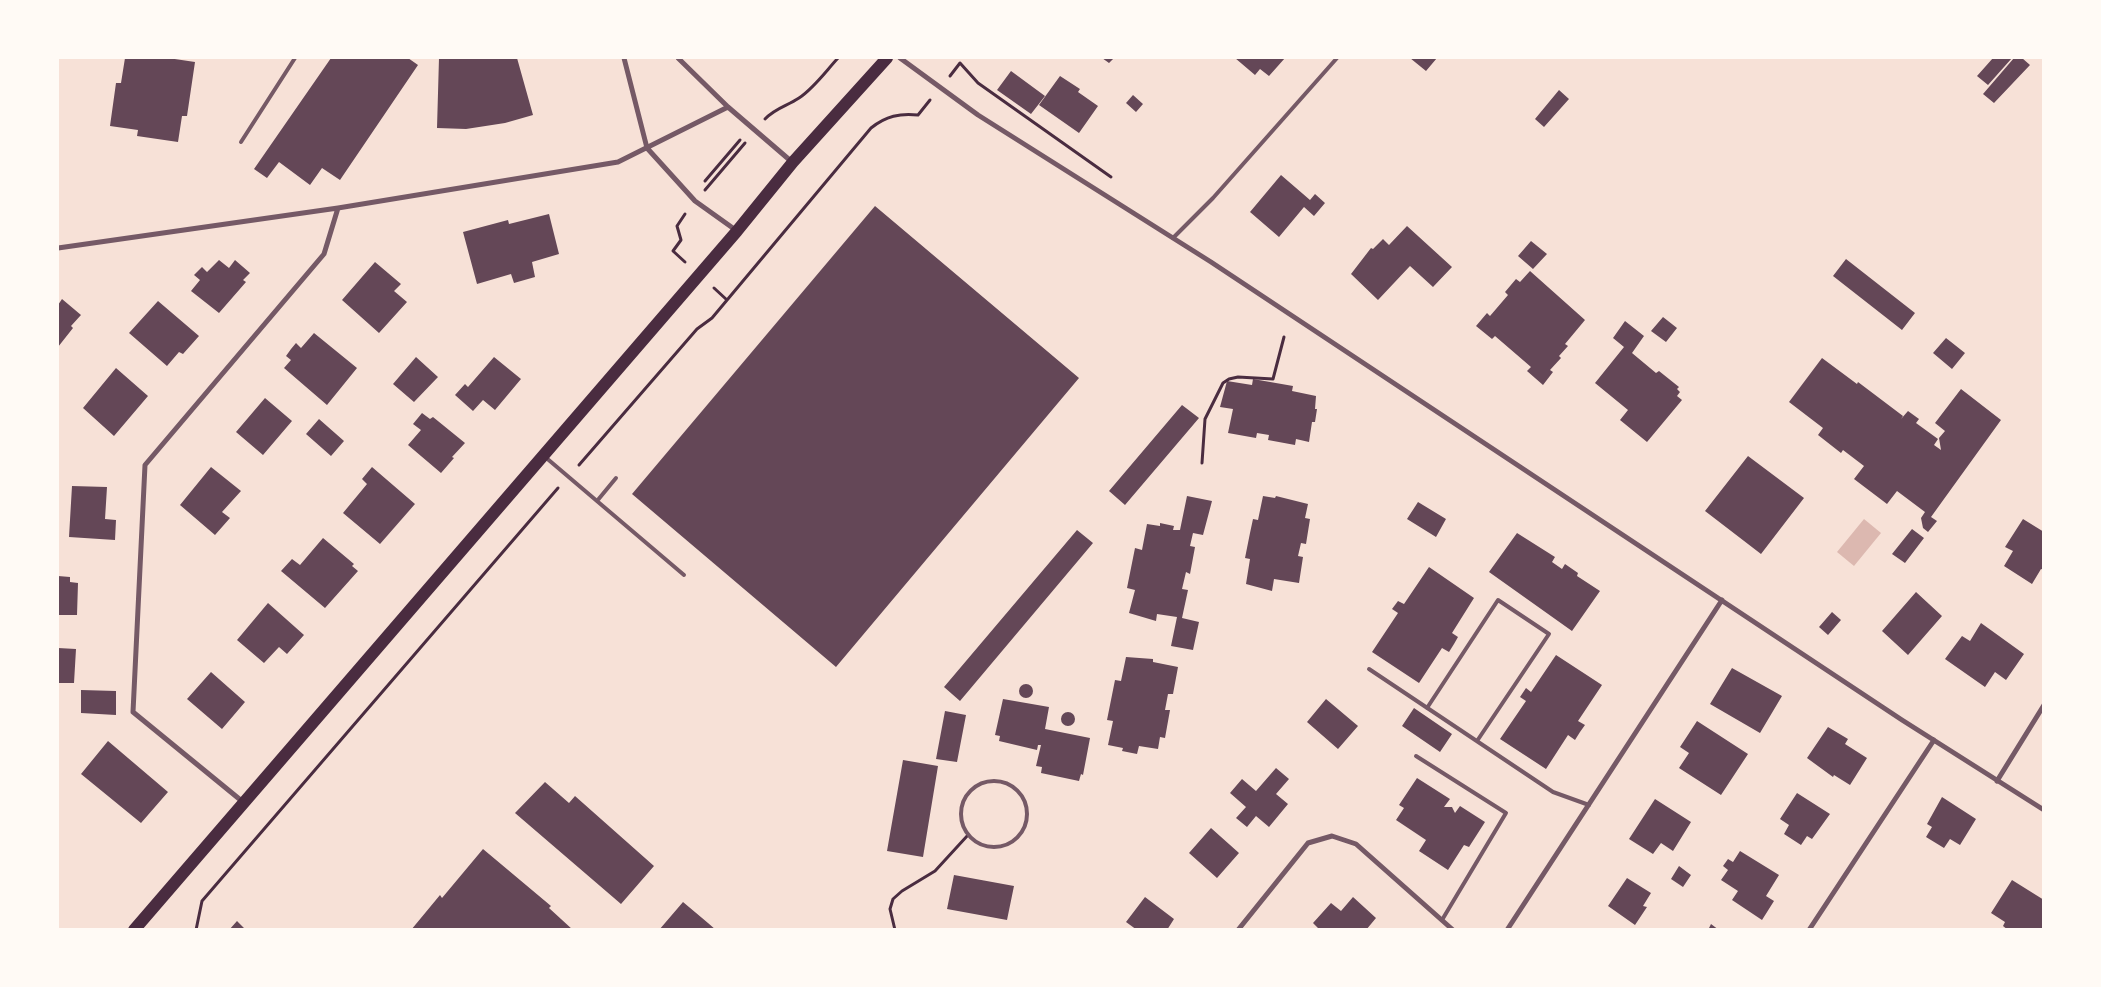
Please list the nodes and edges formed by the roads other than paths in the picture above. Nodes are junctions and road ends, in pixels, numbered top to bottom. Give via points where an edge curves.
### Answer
1 (295, 58) edge
2 (624, 58) edge
3 (678, 58) edge
4 (887, 58) edge
5 (900, 58) edge
6 (1337, 58) edge
7 (728, 107) junction
8 (241, 142) dead end
9 (647, 148) junction
10 (793, 162) junction
11 (338, 208) junction
12 (737, 231) junction
13 (1173, 238) junction
14 (58, 248) edge
15 (543, 455) junction
16 (616, 478) dead end
17 (597, 501) junction
18 (684, 575) dead end
19 (1722, 600) junction
20 (1369, 670) dead end
21 (2044, 705) edge
22 (1427, 708) junction
23 (1934, 740) junction
24 (1477, 742) junction
25 (1416, 756) dead end
26 (1996, 780) junction
27 (243, 803) junction
28 (1589, 805) junction
29 (2044, 810) edge
30 (968, 835) joint
31 (1442, 920) junction
32 (134, 930) edge
33 (1238, 930) edge
34 (1453, 930) edge
35 (1507, 930) edge
36 (1809, 930) edge

1 - 8 lane
2 - 9 street
3 - 7 street
4 - 10 main road
5 - 13 street via 978,115
6 - 13 lane via 1213,198
7 - 9 street
7 - 10 street
9 - 11 street via 618,162
9 - 12 street via 695,202
10 - 12 main road
11 - 14 street
11 - 27 street via 324,254 144,465 133,712
12 - 15 main road
13 - 19 street
15 - 17 lane
15 - 27 main road
16 - 17 lane
17 - 18 lane
19 - 23 street
19 - 28 street
20 - 22 lane
21 - 26 street
22 - 24 lane
22 - 24 lane via 1498,600 1549,634
23 - 26 street
23 - 36 street
24 - 28 lane via 1553,792
25 - 31 lane via 1506,813
26 - 29 street
27 - 32 main road
28 - 35 street
30 - 30 lane via 983,846 1004,846 1014,840 1026,821 1026,805 1017,790 997,780 975,786 967,794 960,813
31 - 33 street via 1356,844 1332,836 1308,843
31 - 34 street

